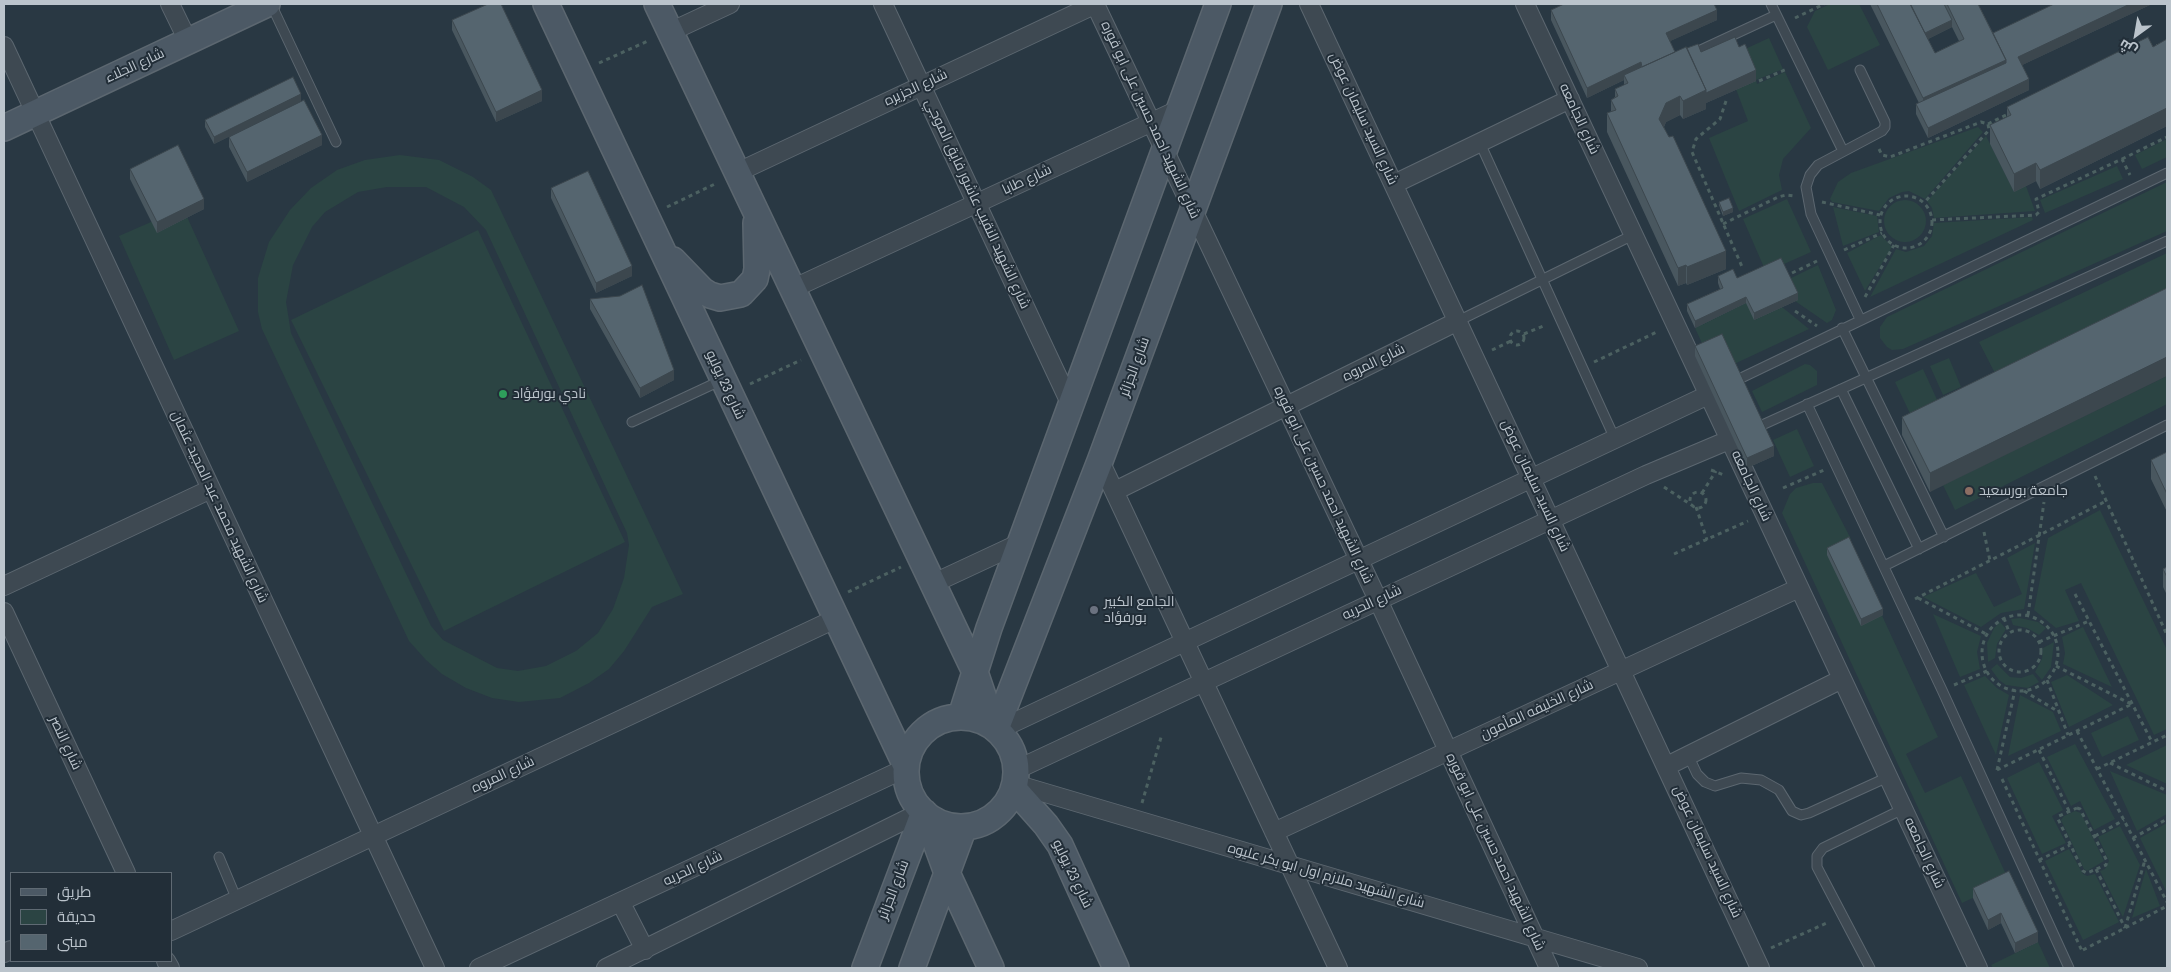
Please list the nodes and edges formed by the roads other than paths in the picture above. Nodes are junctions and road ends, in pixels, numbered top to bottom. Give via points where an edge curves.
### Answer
1 (170, 4) edge
2 (267, 4) edge
3 (271, 4) edge
4 (546, 4) edge
5 (657, 4) edge
6 (730, 4) edge
7 (883, 4) edge
8 (1096, 4) edge
9 (1218, 4) edge
10 (1269, 4) edge
11 (1309, 4) edge
12 (1525, 4) edge
13 (1770, 4) edge
14 (1776, 15) junction
15 (670, 32) junction
16 (188, 41) junction
17 (4, 46) edge
18 (1692, 54) edge
19 (1860, 70) dead end
20 (922, 86) junction
21 (1570, 99) junction
22 (1180, 109) junction
23 (35, 113) junction
24 (1151, 122) junction
25 (4, 128) edge
26 (336, 142) dead end
27 (1480, 143) junction
28 (1164, 151) junction
29 (1843, 151) junction
30 (736, 173) junction
31 (2167, 173) edge
32 (1394, 184) junction
33 (977, 203) junction
34 (1192, 211) junction
35 (756, 213) junction
36 (1633, 235) junction
37 (2167, 241) edge
38 (658, 244) junction
39 (1543, 280) junction
40 (792, 290) junction
41 (1859, 315) junction
42 (1458, 321) junction
43 (1842, 328) junction
44 (1866, 378) junction
45 (1739, 379) edge
46 (726, 386) junction
47 (1841, 389) junction
48 (1710, 394) junction
49 (1807, 404) junction
50 (1071, 405) junction
51 (1286, 407) junction
52 (632, 422) dead end
53 (1760, 426) edge
54 (2167, 426) edge
55 (1615, 439) junction
56 (1731, 439) junction
57 (1100, 461) junction
58 (1533, 479) junction
59 (211, 489) junction
60 (1115, 492) junction
61 (1551, 519) junction
62 (1944, 537) junction
63 (1020, 543) junction
64 (1919, 549) junction
65 (1359, 560) junction
66 (1884, 566) junction
67 (932, 584) junction
68 (4, 586) edge
69 (1799, 588) junction
70 (1378, 600) junction
71 (831, 610) junction
72 (4, 612) edge
73 (1185, 642) junction
74 (1622, 670) junction
75 (975, 672) junction
76 (1842, 679) junction
77 (1204, 682) junction
78 (960, 716) junction
79 (996, 729) junction
80 (1448, 751) junction
81 (1688, 756) junction
82 (1667, 766) junction
83 (906, 768) junction
84 (1888, 777) junction
85 (1015, 781) junction
86 (1903, 809) junction
87 (924, 812) junction
88 (964, 827) junction
89 (1274, 832) junction
90 (373, 836) junction
91 (218, 857) dead end
92 (1290, 866) junction
93 (126, 872) edge
94 (947, 873) junction
95 (236, 900) junction
96 (621, 903) junction
97 (172, 931) edge
98 (1535, 938) junction
99 (645, 950) junction
100 (1757, 962) edge
101 (2067, 964) edge
102 (435, 968) edge
103 (479, 968) edge
104 (606, 968) edge
105 (865, 968) edge
106 (912, 968) edge
107 (991, 968) edge
108 (1116, 968) edge
109 (1338, 968) edge
110 (1549, 968) edge
111 (1638, 968) edge
112 (1870, 968) edge
113 (1978, 968) edge

1 - 16 street
2 - 16 main road, شارع الجلاء
3 - 26 lane
4 - 38 main road, شارع 23 يوليو
5 - 15 main road
6 - 15 street
7 - 20 street, شارع الشهيد النقيب عاشور فايق الموجي
8 - 20 street, شارع الجزيره
8 - 24 street, شارع الشهيد احمد حسين على ابو قوره
9 - 22 main road
10 - 34 main road, شارع الجزائر
11 - 32 street, شارع السيد سليمان عوض
12 - 21 street, شارع الجامعه
13 - 14 lane
14 - 18 lane
14 - 29 lane
15 - 30 main road
16 - 23 main road, شارع الجلاء
17 - 23 street, شارع الشهيد محمد عبد المجيد عثمان
19 - 29 lane via 1885,122 1882,131
20 - 30 street, شارع الجزيره
20 - 33 street, شارع الشهيد النقيب عاشور فايق الموجي
21 - 27 street
21 - 36 street, شارع الجامعه
22 - 24 street, شارع طابا
22 - 28 main road
23 - 25 main road, شارع الجلاء
23 - 59 street, شارع الشهيد محمد عبد المجيد عثمان
24 - 28 street, شارع الشهيد احمد حسين على ابو قوره
24 - 33 street, شارع طابا
27 - 32 street
27 - 39 lane
28 - 34 street, شارع الشهيد احمد حسين على ابو قوره
28 - 50 main road
29 - 41 lane via 1818,165 1806,186 1811,214
30 - 35 main road
31 - 41 lane
32 - 42 street, شارع السيد سليمان عوض
33 - 40 street, شارع طابا
33 - 50 street, شارع الشهيد النقيب عاشور فايق الموجي
34 - 51 street, شارع الشهيد احمد حسين على ابو قوره
34 - 57 main road, شارع الجزائر
35 - 38 main road via 755,279 741,294 731,298 720,298 702,290
35 - 40 main road
36 - 39 lane, شارع المروه
36 - 48 street, شارع الجامعه
37 - 44 lane
38 - 46 main road, شارع 23 يوليو
39 - 42 lane, شارع المروه
39 - 55 lane
40 - 67 main road
41 - 43 lane
42 - 51 street, شارع المروه
42 - 58 street, شارع السيد سليمان عوض
43 - 44 lane
43 - 45 lane
44 - 47 lane
44 - 62 lane
46 - 52 lane
46 - 71 main road, شارع 23 يوليو
47 - 49 lane
47 - 64 lane
48 - 55 street
48 - 56 street, شارع الجامعه
49 - 53 lane
49 - 66 lane
50 - 63 main road
51 - 60 street, شارع المروه
51 - 65 street, شارع الشهيد احمد حسين على ابو قوره
54 - 62 lane
55 - 58 street
56 - 61 street, شارع الحريه via 1646,474
56 - 69 street, شارع الجامعه
57 - 60 street
57 - 79 main road, شارع الجزائر
58 - 61 street, شارع السيد سليمان عوض
58 - 65 street
59 - 68 street
59 - 90 street, شارع الشهيد محمد عبد المجيد عثمان
60 - 73 street
61 - 70 street, شارع الحريه
61 - 74 street, شارع السيد سليمان عوض
62 - 64 lane
63 - 67 street
63 - 75 main road
64 - 66 lane
65 - 70 street, شارع الشهيد احمد حسين على ابو قوره
65 - 73 street
66 - 101 lane
67 - 75 main road
69 - 74 street, شارع الخليفه المأمون
69 - 76 street, شارع الجامعه
70 - 77 street, شارع الحريه
70 - 80 street, شارع الشهيد احمد حسين على ابو قوره
71 - 83 main road, شارع 23 يوليو
71 - 90 street, شارع المروه
72 - 93 street, شارع النصر
73 - 77 street
73 - 79 street
74 - 80 street, شارع الخليفه المأمون
74 - 82 street, شارع السيد سليمان عوض
75 - 78 main road
75 - 79 main road
76 - 81 street
76 - 84 street, شارع الجامعه
77 - 85 street, شارع الحريه
77 - 89 street
78 - 79 main road via 978,719
78 - 83 main road via 935,723 924,731 909,753
79 - 85 main road via 1011,748
80 - 89 street, شارع الخليفه المأمون
80 - 98 street, شارع الشهيد احمد حسين على ابو قوره
81 - 82 street
81 - 84 lane via 1705,782 1715,786 1741,778 1761,780 1779,790 1792,811 1800,815
82 - 100 street, شارع السيد سليمان عوض
83 - 87 main road via 907,784 913,799
83 - 96 street, شارع الحريه
84 - 86 street, شارع الجامعه
85 - 88 main road via 1008,801 990,819
85 - 92 street, شارع الشهيد ملازم اول ابو بكر عليوه
85 - 108 main road, شارع 23 يوليو via 1060,845
86 - 112 lane via 1819,851 1816,861
86 - 113 street, شارع الجامعه
87 - 88 main road via 943,824
87 - 94 main road
87 - 99 street
87 - 105 main road, شارع الجزائر
88 - 94 main road
89 - 92 street
90 - 95 street, شارع المروه
90 - 102 street, شارع الشهيد محمد عبد المجيد عثمان
91 - 95 lane
92 - 98 street, شارع الشهيد ملازم اول ابو بكر عليوه
92 - 109 street
94 - 106 main road
94 - 107 main road
95 - 97 street, شارع المروه
96 - 99 street
96 - 103 street, شارع الحريه
98 - 110 street, شارع الشهيد احمد حسين على ابو قوره
98 - 111 street, شارع الشهيد ملازم اول ابو بكر عليوه
99 - 104 street

